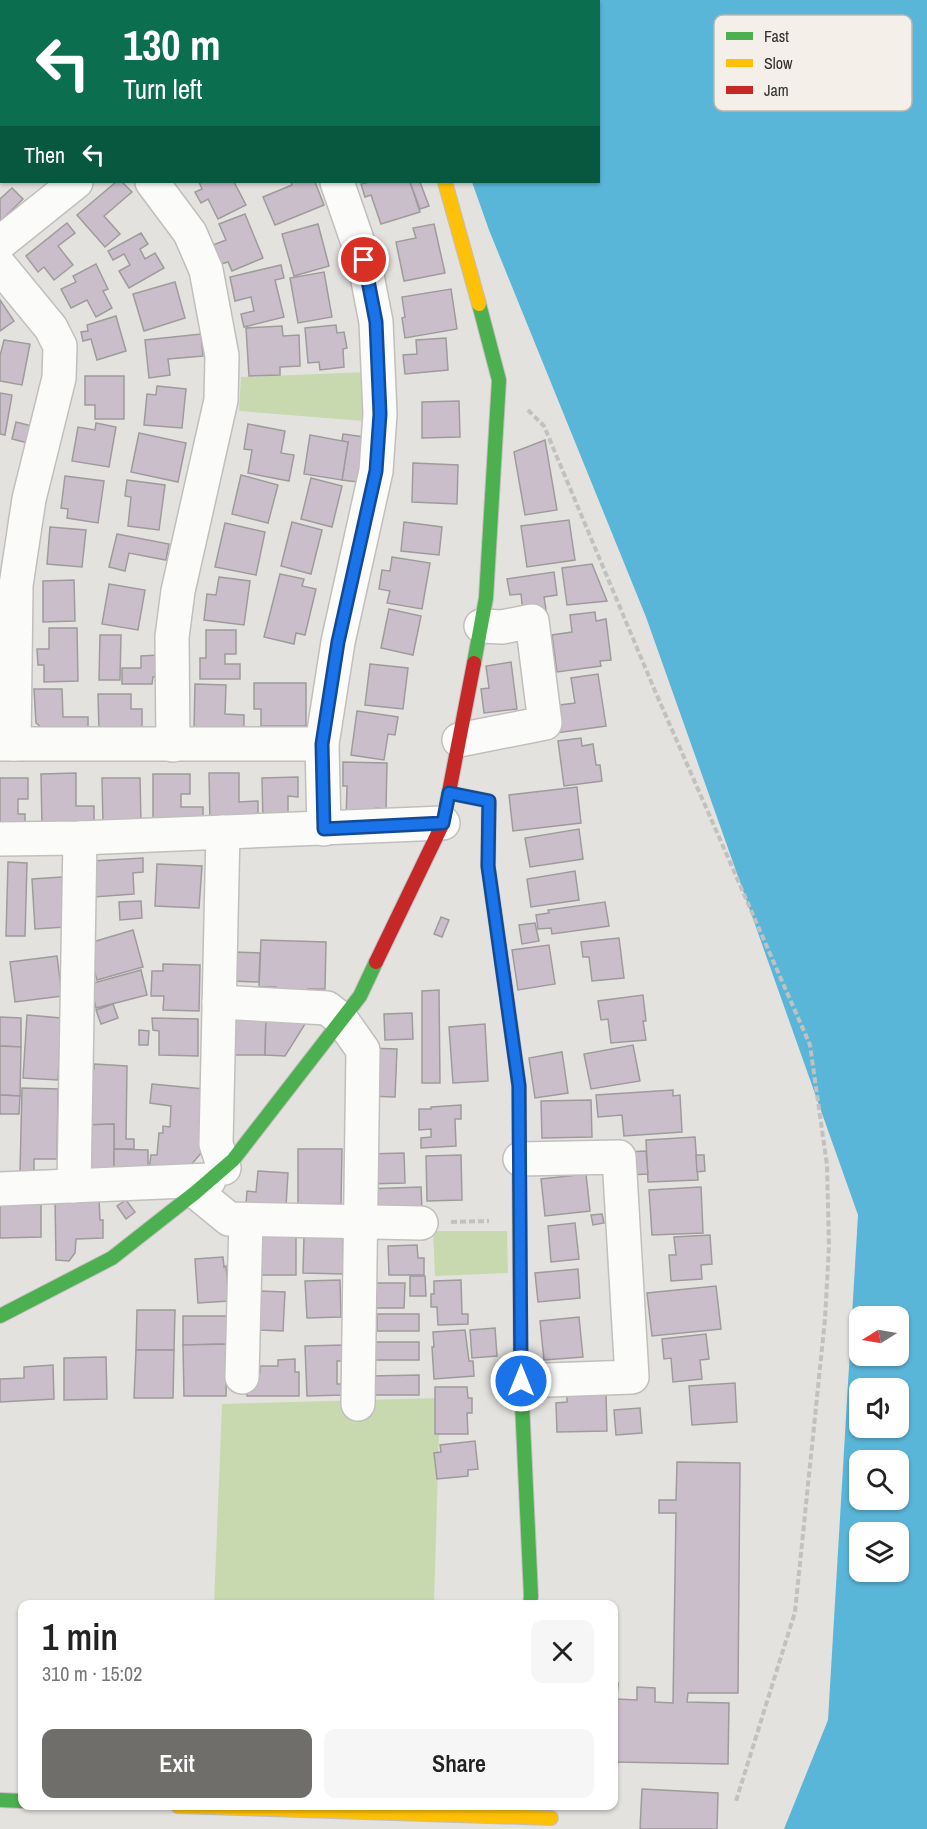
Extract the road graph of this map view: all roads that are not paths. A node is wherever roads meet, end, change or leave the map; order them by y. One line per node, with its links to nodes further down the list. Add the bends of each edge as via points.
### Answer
1 (75, 183): 5 (street)
2 (153, 183): 11 (street, via 190,233 206,270 222,356 221,399 175,614)
3 (337, 183): 10 (street, via 364,260 376,322 380,414 376,471 338,642)
4 (445, 183): 7 (street, via 498,380 486,598)
5 (0, 243)
6 (0, 266): 9 (street, via 51,328 60,346 59,378 29,499 16,585)
7 (481, 626): 8 (street); 8 (street, via 502,627 532,621 545,723)
8 (459, 740): 12 (street)
9 (7, 744): 11 (street)
10 (322, 744): 11 (street); 13 (street)
11 (173, 745)
12 (446, 808): 13 (street); 18 (street, via 360,996); 19 (street, via 489,801 488,866 519,1086)
13 (324, 829): 14 (street)
14 (224, 832): 15 (street); 17 (street)
15 (80, 838): 16 (street); 21 (street)
16 (0, 839)
17 (219, 1002): 18 (street, via 327,1008); 20 (street, via 216,1144)
18 (341, 1019): 20 (street, via 233,1160); 24 (street, via 363,1050)
19 (520, 1160): 28 (street); 28 (street, via 619,1157 632,1377)
20 (210, 1180): 21 (street); 23 (street, via 229,1219); 26 (street, via 112,1258)
21 (74, 1186): 22 (street)
22 (0, 1189)
23 (246, 1220): 24 (street); 27 (street)
24 (360, 1223): 25 (street); 29 (street)
25 (421, 1223)
26 (0, 1316)
27 (242, 1377)
28 (521, 1381): 30 (street)
29 (358, 1404)
30 (530, 1600)
31 (0, 1800): 32 (street)
32 (18, 1801)
33 (441, 1810): 34 (street)
34 (507, 1811): 35 (street)
35 (551, 1818)

